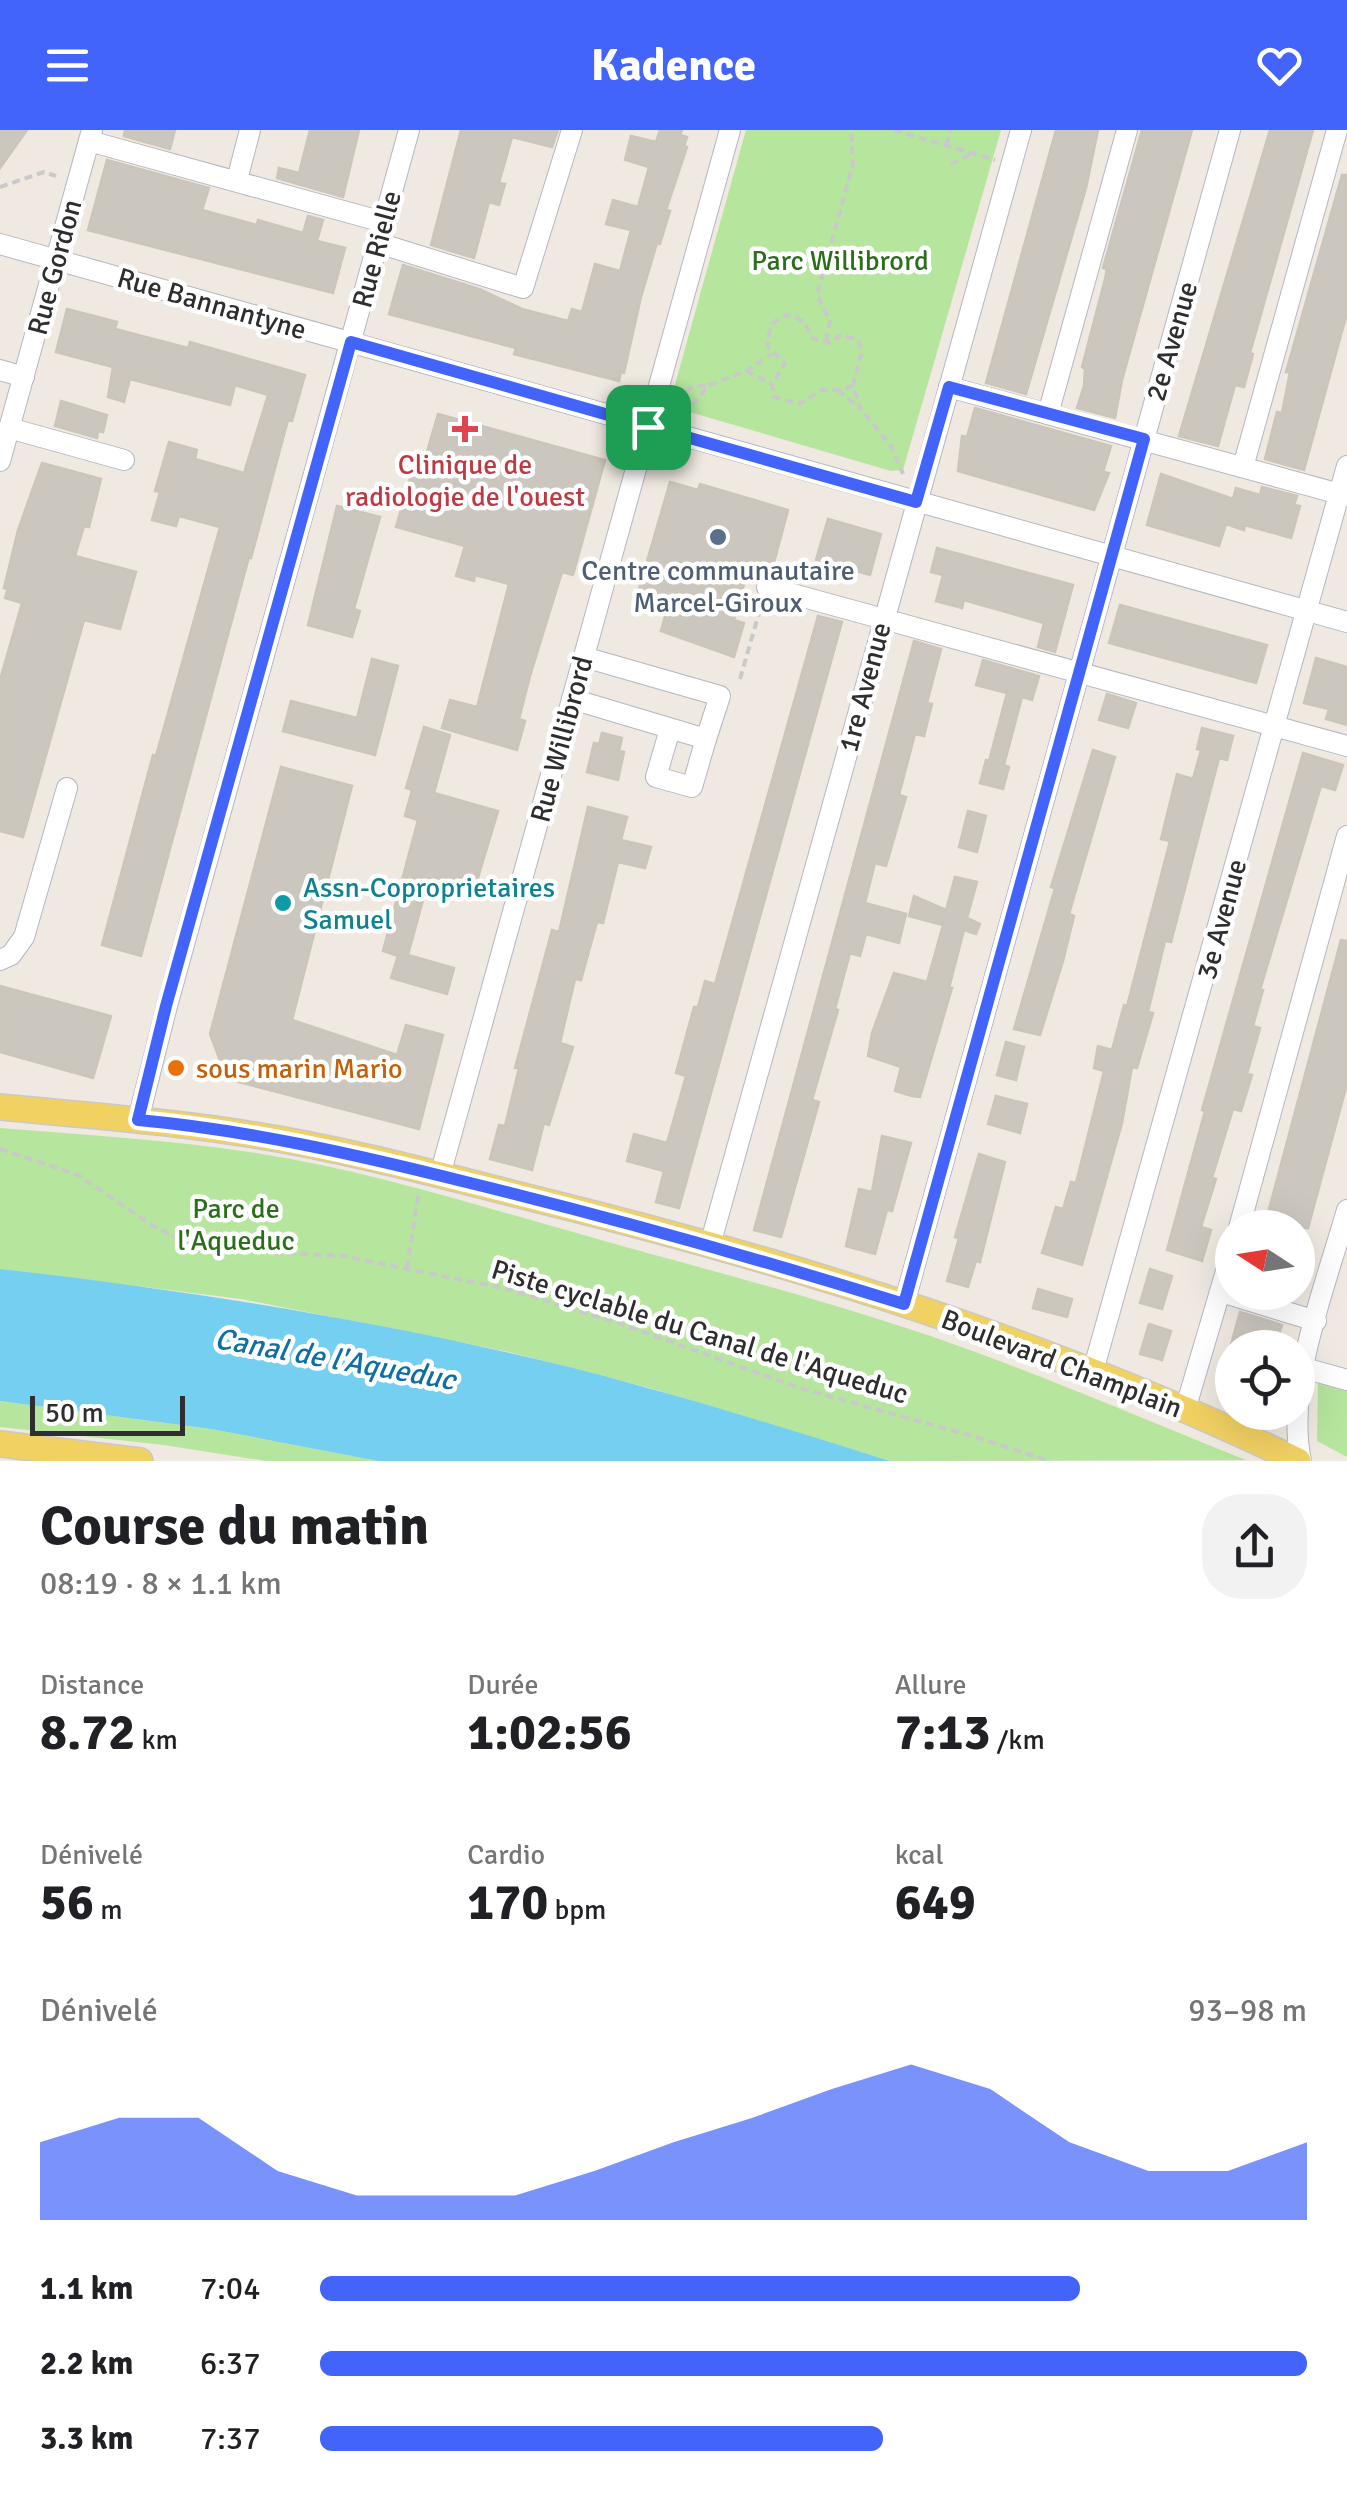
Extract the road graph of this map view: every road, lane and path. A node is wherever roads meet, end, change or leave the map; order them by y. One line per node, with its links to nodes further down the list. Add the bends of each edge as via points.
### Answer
1 (250, 130): 18 (street)
2 (409, 130): 20 (street, Rue Rielle)
3 (572, 130): 20 (street, via 523,288)
4 (730, 130): 38 (street, Rue Willibrord)
5 (851, 130): 24 (path, via 853,164 816,295 830,322)
6 (894, 130): 13 (path)
7 (950, 130): 13 (path)
8 (1021, 130): 32 (street, 1re Avenue)
9 (1126, 130): 36 (street)
10 (1230, 130): 40 (street, 2e Avenue)
11 (1337, 130): 44 (street)
12 (91, 136): 18 (street); 22 (street, Rue Gordon)
13 (946, 145): 14 (path)
14 (973, 153): 15 (path); 16 (path)
15 (996, 160)
16 (951, 164)
17 (61, 177): 19 (path, via 44,172)
18 (237, 180): 20 (street)
19 (0, 187)
20 (381, 232): 23 (street, Rue Rielle)
21 (0, 244): 22 (street, Rue Bannantyne)
22 (56, 260): 23 (street, Rue Bannantyne); 28 (street, Rue Gordon)
23 (351, 342): 38 (street, Rue Bannantyne); 65 (street, Rue Rielle)
24 (826, 342): 25 (path, via 812,338 798,317 782,316 767,336); 31 (path, via 847,336 862,346)
25 (774, 353): 27 (path); 29 (path, via 786,363)
26 (0, 370): 28 (street)
27 (746, 371): 29 (path); 30 (path)
28 (24, 377): 39 (street, Rue Gordon)
29 (772, 384): 33 (path, via 774,396 799,404 822,390)
30 (709, 385): 34 (path); 37 (path)
31 (853, 386): 33 (path); 35 (path)
32 (949, 387): 36 (street); 47 (street, 1re Avenue)
33 (838, 390): 35 (path)
34 (672, 400)
35 (860, 408): 45 (path, via 891,446)
36 (1048, 414): 40 (street)
37 (684, 415)
38 (648, 427): 47 (street, Rue Bannantyne); 53 (street, Rue Willibrord)
39 (9, 428): 41 (street); 42 (street, Rue Gordon)
40 (1144, 439): 44 (street); 48 (street, 2e Avenue)
41 (124, 460)
42 (0, 461)
43 (1347, 466): 46 (street, 3e Avenue)
44 (1243, 468): 46 (street)
45 (903, 474)
46 (1343, 495): 50 (street, 3e Avenue)
47 (916, 502): 48 (street, Rue Bannantyne); 51 (street, 1re Avenue)
48 (1112, 556): 50 (street, Rue Bannantyne); 54 (street, 2e Avenue)
49 (766, 587): 51 (street); 55 (path)
50 (1307, 611): 52 (street, Rue Bannantyne); 57 (street, 3e Avenue)
51 (883, 618): 54 (street); 71 (street, 1re Avenue)
52 (1347, 622)
53 (584, 657): 56 (street, Rue Willibrord); 59 (street, via 720,696)
54 (1078, 673): 57 (street); 73 (street, 2e Avenue)
55 (740, 679)
56 (572, 700): 58 (street); 67 (street, Rue Willibrord)
57 (1274, 726): 60 (street); 79 (street, 3e Avenue)
58 (670, 729): 59 (street); 59 (street, via 656,777 692,787)
59 (706, 740)
60 (1347, 746)
61 (67, 788): 63 (street, via 24,937)
62 (1347, 836): 69 (street)
63 (0, 960)
64 (0, 1108): 65 (main road, Boulevard Champlain)
65 (138, 1120): 67 (main road, Boulevard Champlain, via 250,1134)
66 (0, 1149): 72 (path, Piste cyclable du Canal de l'Aqueduc, via 78,1175 185,1242)
67 (440, 1175): 71 (main road, Boulevard Champlain)
68 (418, 1190): 72 (path)
69 (1244, 1210)
70 (1347, 1210): 76 (street)
71 (710, 1244): 73 (main road, Boulevard Champlain)
72 (408, 1268): 85 (path, Piste cyclable du Canal de l'Aqueduc, via 533,1296 792,1386)
73 (904, 1304): 79 (main road, Boulevard Champlain)
74 (1216, 1310): 81 (street)
75 (1280, 1310): 76 (street)
76 (1316, 1321): 77 (street)
77 (1314, 1330)
78 (1315, 1371): 80 (street)
79 (1094, 1372): 81 (main road, Boulevard Champlain)
80 (1347, 1380)
81 (1185, 1410): 86 (main road, Boulevard Champlain)
82 (1297, 1430): 86 (street)
83 (0, 1444): 84 (main road)
84 (140, 1461)
85 (1049, 1461)
86 (1300, 1461)

